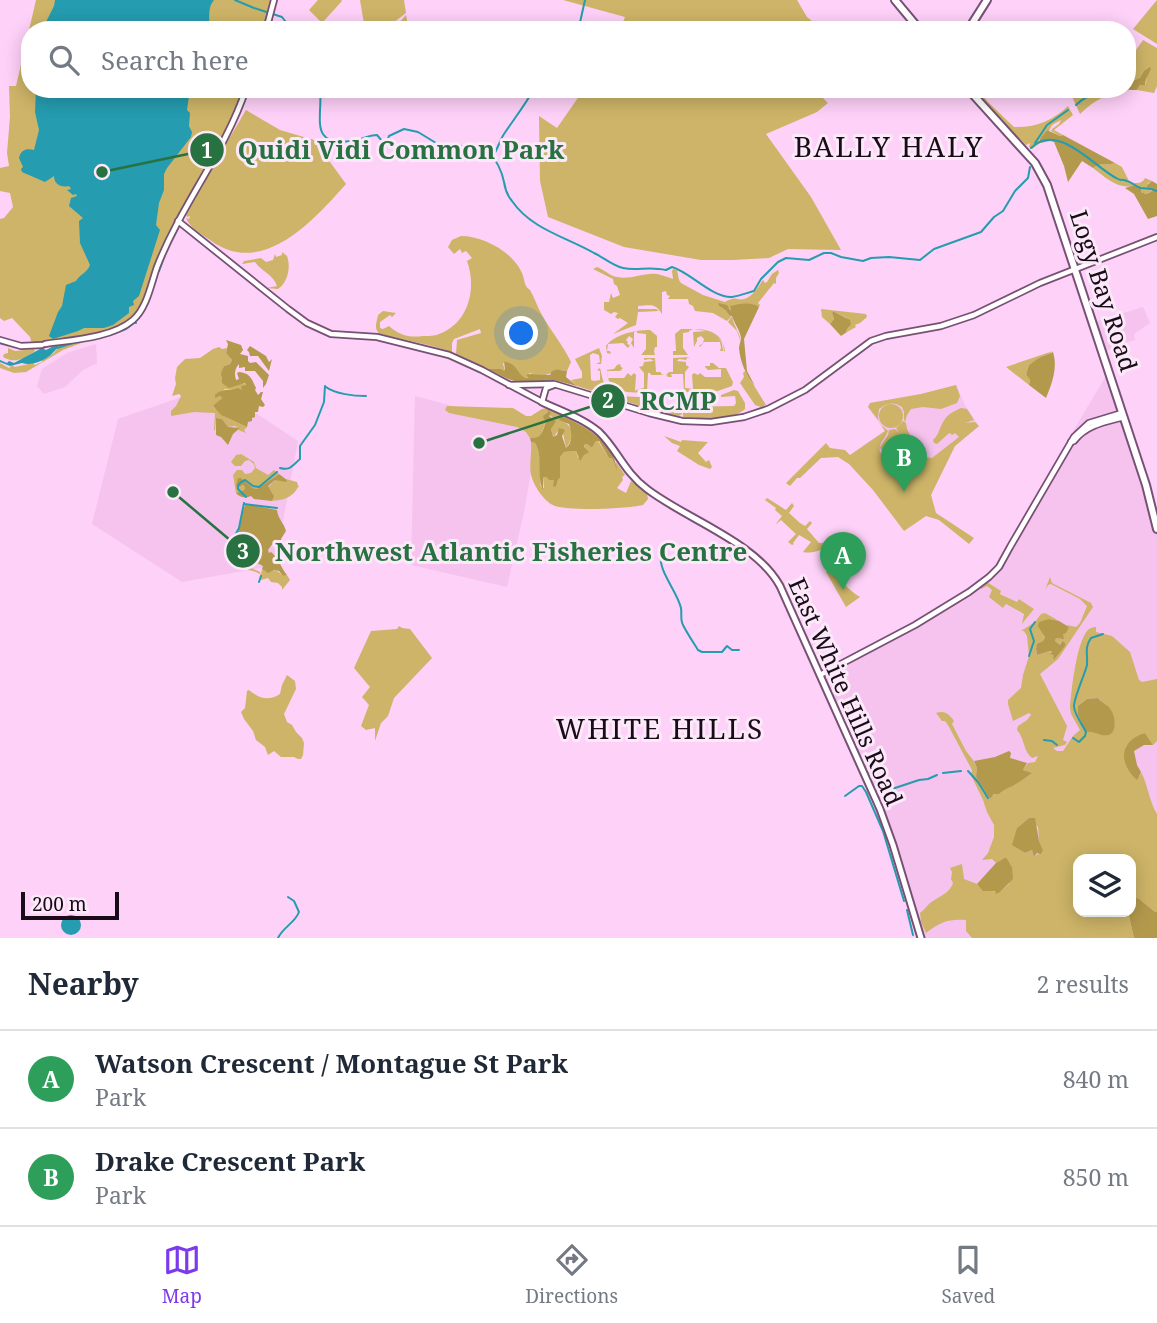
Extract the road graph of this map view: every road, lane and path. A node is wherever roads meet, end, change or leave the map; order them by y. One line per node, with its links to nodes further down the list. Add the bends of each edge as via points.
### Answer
1 (274, 0): 4 (street)
2 (895, 0): 5 (main road)
3 (987, 0): 6 (main road)
4 (269, 21)
5 (912, 21)
6 (974, 21)
7 (243, 98): 9 (street)
8 (976, 98): 11 (main road, Logy Bay Road, via 1035,163 1049,189)
9 (178, 221): 12 (street, via 141,310 132,321 111,332 44,345 21,346); 14 (street, East White Hills Road, via 316,328 449,355)
10 (1157, 237): 11 (street)
11 (1076, 268): 13 (street, via 941,327 871,341 816,383 744,417 711,422 671,419); 16 (main road, Logy Bay Road)
12 (0, 340)
13 (554, 384): 14 (street); 15 (street, via 546,388)
14 (509, 385): 15 (street, East White Hills Road)
15 (542, 401): 18 (main road, East White Hills Road, via 599,433 646,489 765,565 780,586)
16 (1123, 415): 17 (main road, Logy Bay Road); 18 (street, via 1084,426 1073,437 989,577 915,625)
17 (1157, 529)
18 (820, 675): 19 (main road, East White Hills Road, via 883,817)
19 (920, 938)

